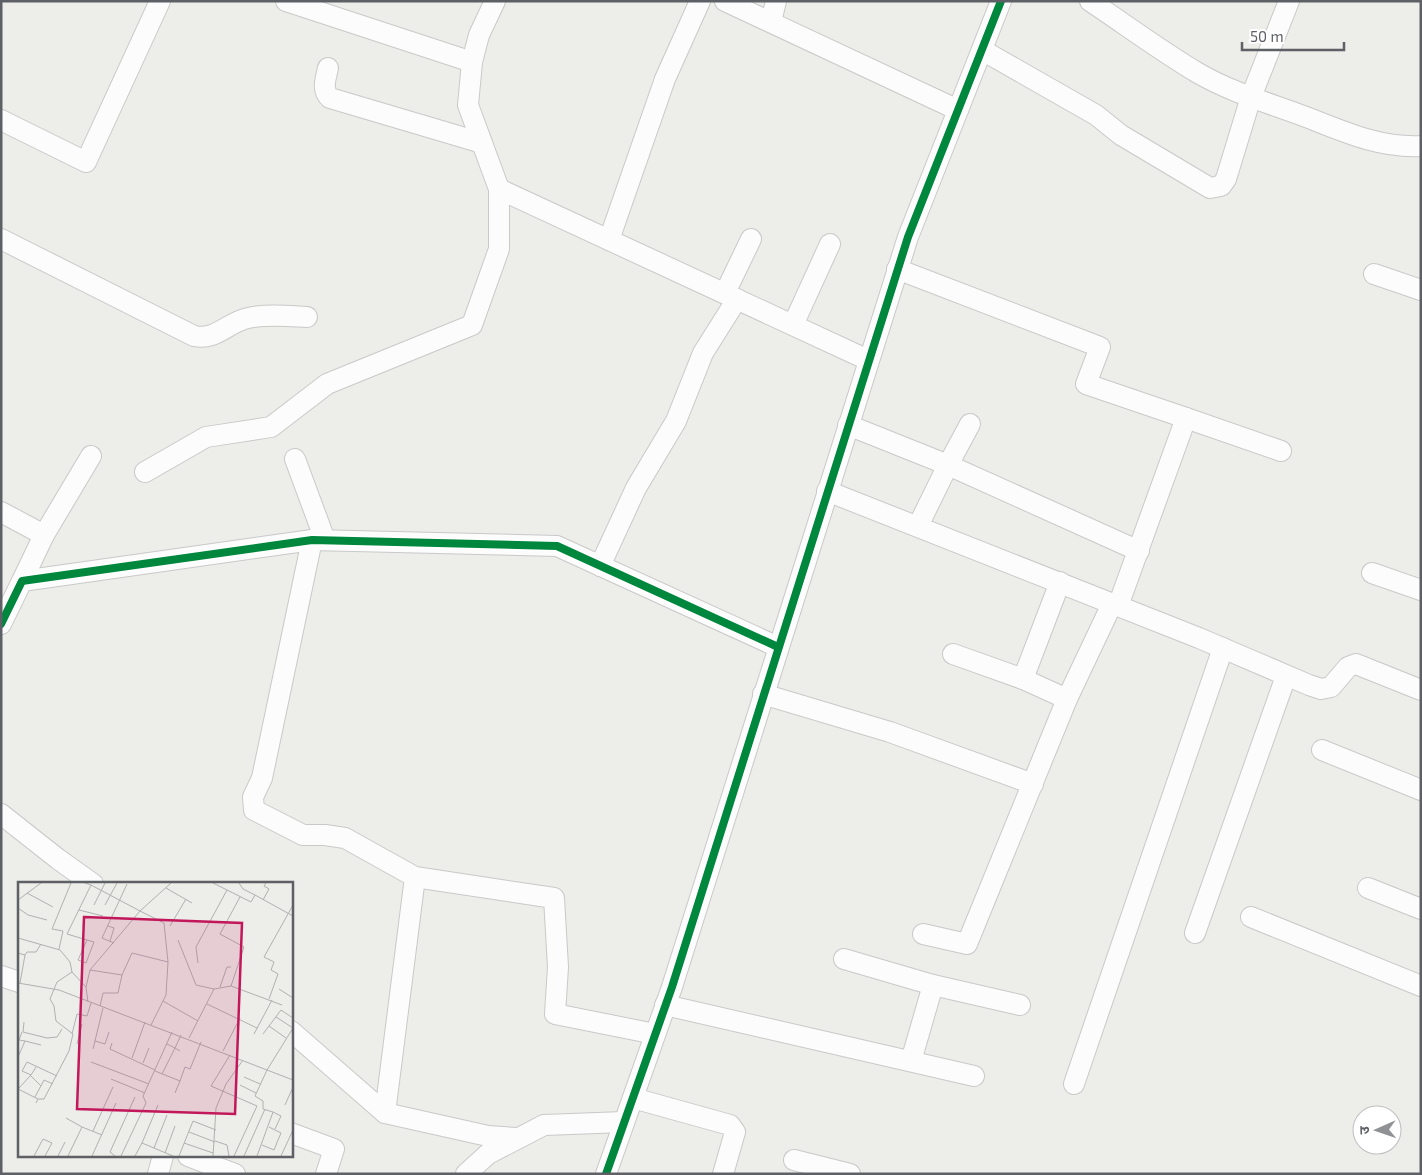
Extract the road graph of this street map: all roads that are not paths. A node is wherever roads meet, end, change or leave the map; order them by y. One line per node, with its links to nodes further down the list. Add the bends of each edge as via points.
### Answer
1 (160, 1): 16 (street, via 86,162)
2 (286, 1): 12 (street)
3 (495, 1): 12 (street, via 479,35)
4 (700, 1): 22 (street, via 665,79)
5 (725, 1): 10 (street)
6 (776, 1): 10 (street)
7 (1001, 1): 11 (street)
8 (1090, 1): 14 (street, via 1199,74)
9 (1289, 1): 14 (street)
10 (771, 22): 15 (street)
11 (982, 50): 14 (street, via 1096,115 1121,135 1210,188 1221,186 1226,179); 15 (street)
12 (472, 62): 17 (street, via 468,105)
13 (328, 68): 17 (street, via 325,88 330,98)
14 (1251, 97): 18 (street, via 1349,135 1389,145)
15 (958, 110): 24 (street)
16 (1, 120)
17 (482, 143): 19 (street)
18 (1421, 146)
19 (499, 189): 22 (street); 38 (street, via 499,249 472,325 327,384 271,427 206,437)
20 (751, 238): 27 (street)
21 (1, 239): 28 (street, via 200,338 213,336 246,319)
22 (609, 240): 27 (street)
23 (830, 244): 29 (street)
24 (897, 269): 30 (street); 31 (street, via 1100,347 1086,384)
25 (1374, 274): 26 (street)
26 (1421, 290)
27 (731, 296): 29 (street); 45 (street, via 703,353 676,421 636,488)
28 (307, 317)
29 (793, 325): 30 (street)
30 (868, 360): 33 (street)
31 (1186, 418): 34 (street); 44 (street)
32 (970, 424): 37 (street)
33 (848, 425): 37 (street); 39 (street)
34 (1280, 451)
35 (91, 456): 42 (street)
36 (295, 459): 43 (street)
37 (948, 465): 41 (street); 44 (street)
38 (145, 472)
39 (827, 491): 41 (street); 52 (street)
40 (1, 512): 42 (street)
41 (918, 526): 48 (street)
42 (44, 535): 47 (street)
43 (318, 540): 45 (street, via 557,546); 47 (street); 64 (street, via 262,778 253,797 254,810 304,836 345,838)
44 (1139, 551): 50 (street)
45 (600, 566): 52 (street)
46 (1372, 574): 49 (street)
47 (22, 581): 51 (street)
48 (1060, 582): 50 (street); 56 (street)
49 (1421, 590)
50 (1115, 605): 53 (street); 59 (street)
51 (1, 624)
52 (778, 647): 58 (street)
53 (1223, 648): 55 (street); 82 (street)
54 (952, 654): 56 (street)
55 (1286, 676): 57 (street, via 1322,689 1331,687 1348,667 1356,664); 69 (street)
56 (1023, 680): 59 (street)
57 (1421, 690)
58 (763, 694): 61 (street, via 890,732); 77 (street)
59 (1067, 699): 61 (street)
60 (1322, 750): 62 (street)
61 (1033, 784): 70 (street, via 967,944)
62 (1421, 790)
63 (1, 814): 65 (street)
64 (415, 877): 79 (street, via 554,898 558,967 555,1014); 84 (street)
65 (90, 882)
66 (1368, 888): 67 (street)
67 (1421, 909)
68 (1251, 917): 75 (street)
69 (1195, 933)
70 (923, 934)
71 (844, 959): 74 (street)
72 (1, 976): 73 (street)
73 (18, 982)
74 (933, 985): 76 (street); 80 (street)
75 (1421, 986)
76 (1020, 1005)
77 (665, 1006): 79 (street); 80 (street)
78 (292, 1033): 84 (street)
79 (655, 1034): 83 (street)
80 (911, 1061): 81 (street)
81 (974, 1076)
82 (1074, 1084)
83 (633, 1098): 85 (street); 96 (street, via 730,1125 735,1132 734,1140)
84 (385, 1113): 87 (street, via 488,1136)
85 (624, 1122): 87 (street, via 544,1125); 95 (street)
86 (292, 1133): 93 (street, via 334,1149)
87 (516, 1138): 94 (street, via 488,1154)
88 (162, 1158): 91 (street)
89 (193, 1158): 92 (street)
90 (794, 1160): 97 (street)
91 (158, 1174)
92 (235, 1174)
93 (326, 1174)
94 (466, 1174)
95 (606, 1174)
96 (723, 1174)
97 (850, 1174)

